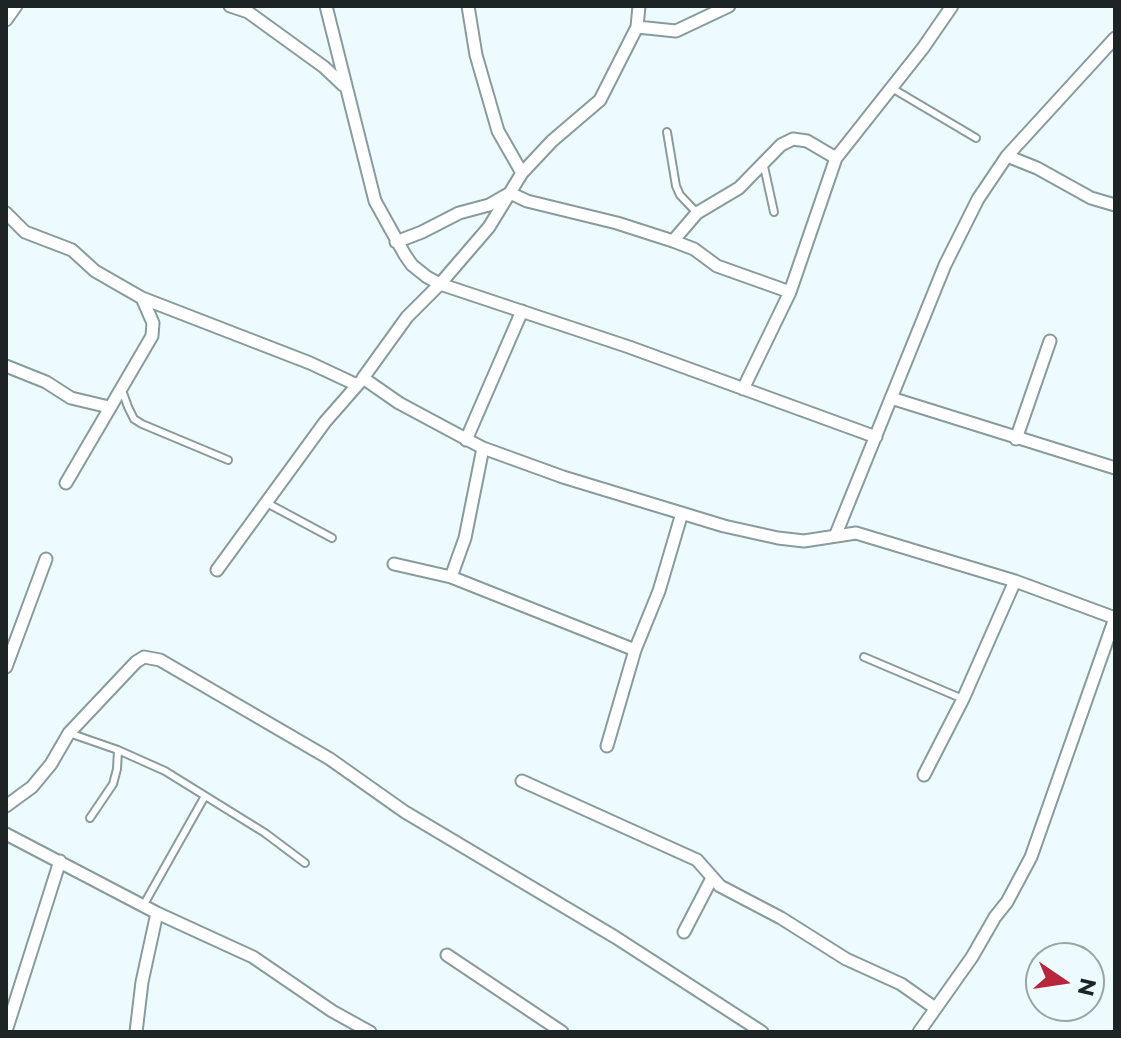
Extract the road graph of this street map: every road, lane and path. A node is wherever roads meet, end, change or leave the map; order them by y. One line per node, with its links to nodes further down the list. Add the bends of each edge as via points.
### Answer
1 (16, 6): 9 (street)
2 (230, 6): 13 (street, via 248,12)
3 (326, 6): 13 (street)
4 (468, 6): 19 (street, via 498,131)
5 (625, 6): 8 (street)
6 (729, 6): 10 (street, via 676,31)
7 (950, 7): 12 (street)
8 (639, 10): 10 (street)
9 (6, 20)
10 (637, 27): 19 (street, via 600,100)
11 (1115, 38): 16 (street)
12 (890, 87): 15 (lane); 17 (street)
13 (346, 89): 26 (street, via 371,190)
14 (667, 132): 24 (lane, via 676,186)
15 (976, 138)
16 (1007, 156): 21 (street); 38 (street, via 960,232)
17 (836, 158): 18 (street, via 793,139); 28 (street)
18 (763, 162): 22 (lane); 24 (street, via 739,188)
19 (522, 173): 20 (street)
20 (510, 193): 25 (street); 26 (street); 27 (street, via 489,227)
21 (1115, 205)
22 (774, 212)
23 (6, 213): 29 (street, via 25,232 72,250 95,271)
24 (697, 213): 25 (street)
25 (673, 241): 28 (street, via 717,266)
26 (396, 242): 27 (street, via 412,265)
27 (440, 284): 31 (street); 35 (street, via 407,317)
28 (790, 292): 37 (street)
29 (142, 298): 30 (street); 32 (street)
30 (168, 308): 32 (street); 35 (street)
31 (522, 311): 37 (street); 42 (street)
32 (153, 323): 36 (street, via 152,336)
33 (1050, 341): 41 (street)
34 (6, 366): 39 (street, via 71,398)
35 (360, 382): 42 (street); 47 (street)
36 (121, 387): 39 (street); 44 (lane, via 134,419)
37 (743, 389): 40 (street)
38 (891, 398): 40 (street); 41 (street)
39 (109, 407): 46 (street)
40 (876, 437): 49 (street)
41 (1016, 439): 45 (street)
42 (466, 440): 43 (street)
43 (483, 448): 48 (street); 54 (street, via 465,538)
44 (228, 460)
45 (1115, 468)
46 (66, 483)
47 (265, 502): 50 (lane); 53 (street)
48 (682, 513): 49 (street, via 778,538 804,541); 57 (street)
49 (836, 534): 55 (street, via 856,533)
50 (332, 538)
51 (46, 559): 59 (street)
52 (394, 564): 54 (street)
53 (217, 570)
54 (451, 577): 57 (street)
55 (1015, 581): 56 (street); 60 (street)
56 (1115, 618): 77 (street, via 1031,857)
57 (635, 650): 62 (street)
58 (864, 657): 60 (lane)
59 (6, 667)
60 (963, 699): 64 (street)
61 (69, 733): 63 (lane); 67 (street, via 32,787); 82 (street, via 136,662 144,657 160,660 330,759 405,812)
62 (607, 746)
63 (118, 750): 66 (lane); 68 (lane, via 113,784)
64 (924, 775)
65 (522, 781): 72 (street, via 697,860)
66 (205, 796): 71 (lane); 73 (lane)
67 (6, 806)
68 (90, 818)
69 (6, 834): 70 (street)
70 (60, 861): 73 (street); 78 (street)
71 (305, 863)
72 (712, 878): 75 (street); 77 (street)
73 (143, 906): 74 (street)
74 (157, 913): 79 (street); 80 (street, via 253,957)
75 (684, 932)
76 (447, 955): 81 (street)
77 (935, 1008): 83 (street)
78 (6, 1031)
79 (136, 1032)
80 (370, 1032)
81 (562, 1032)
82 (762, 1032)
83 (919, 1032)

